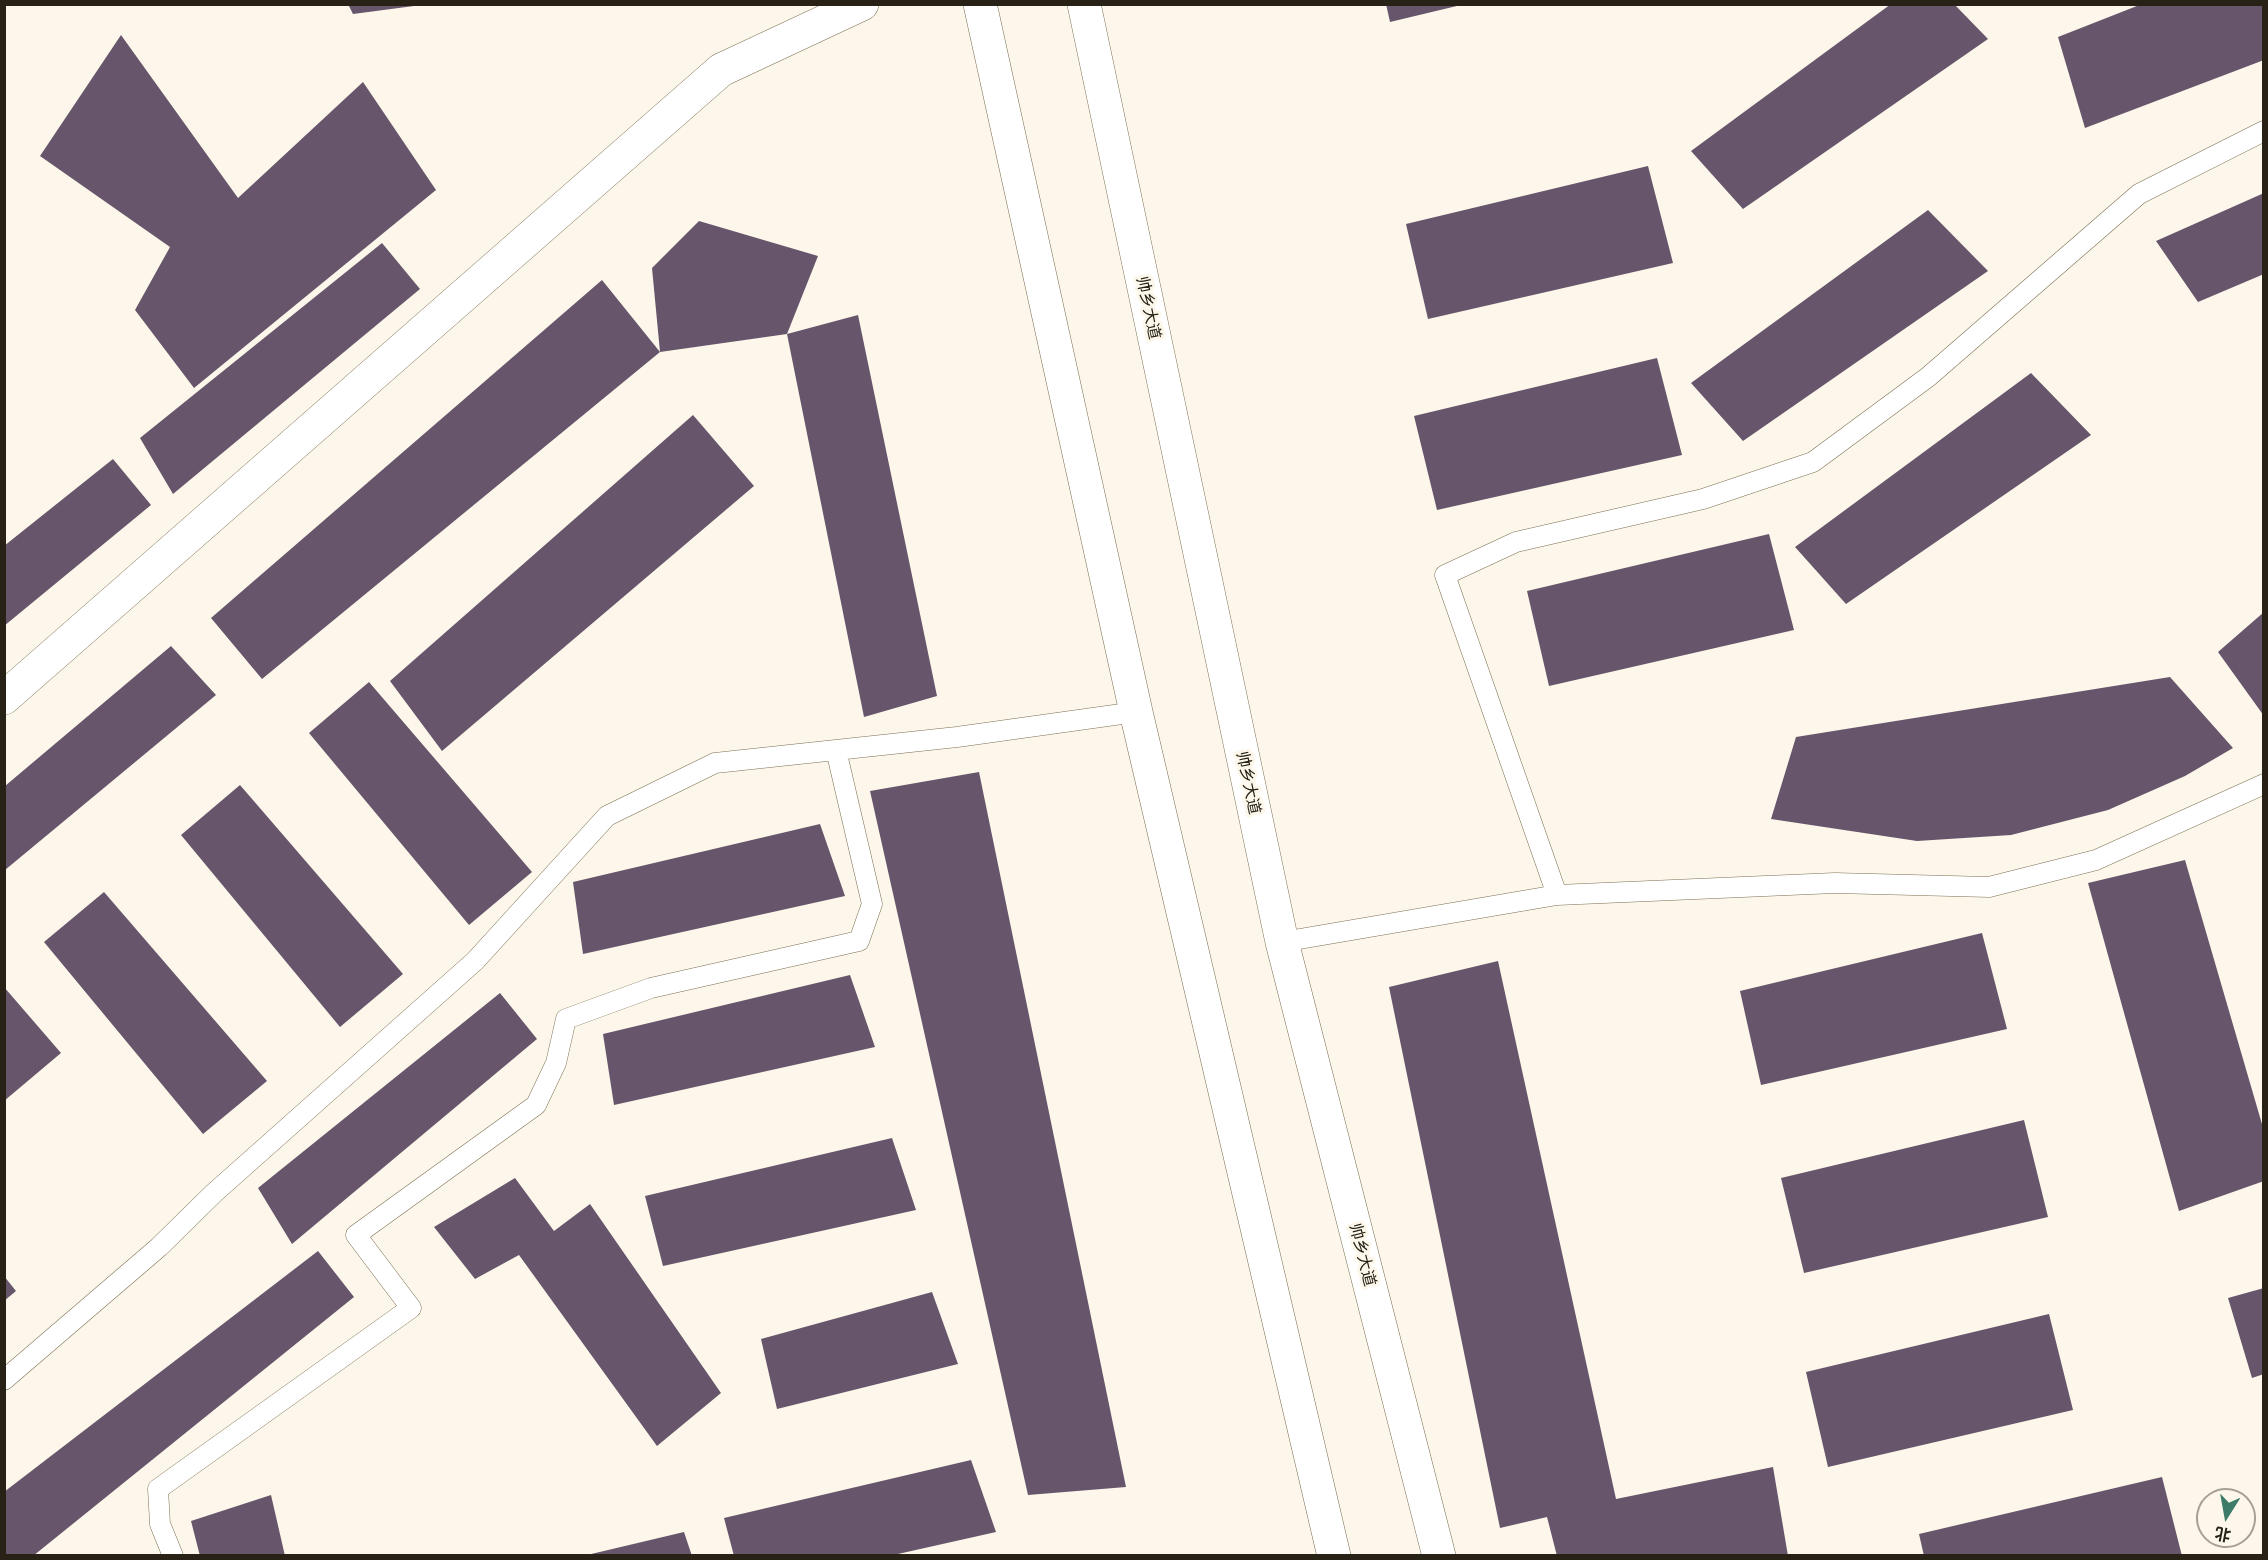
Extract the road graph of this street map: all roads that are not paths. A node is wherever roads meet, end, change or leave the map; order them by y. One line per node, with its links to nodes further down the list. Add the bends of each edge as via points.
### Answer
1 (861, 4): 5 (main road, via 721,70)
2 (980, 4): 6 (main road)
3 (1084, 4): 10 (main road, 帅乡大道)
4 (2264, 131): 9 (lane, via 2139,194 1928,377 1813,462 1702,499 1516,542 1445,575)
5 (4, 698)
6 (1136, 711): 7 (lane); 13 (main road)
7 (836, 750): 11 (lane, via 715,764 607,816 475,961 214,1193 159,1247); 12 (lane, via 872,904 859,941 651,988 566,1019 556,1063 536,1105 356,1234 411,1308 158,1490 160,1524)
8 (2264, 784): 9 (lane, via 2096,860 1989,888 1835,883)
9 (1557, 895): 10 (lane)
10 (1281, 942): 14 (main road, 帅乡大道)
11 (4, 1380)
12 (173, 1556)
13 (1334, 1556)
14 (1439, 1556)

